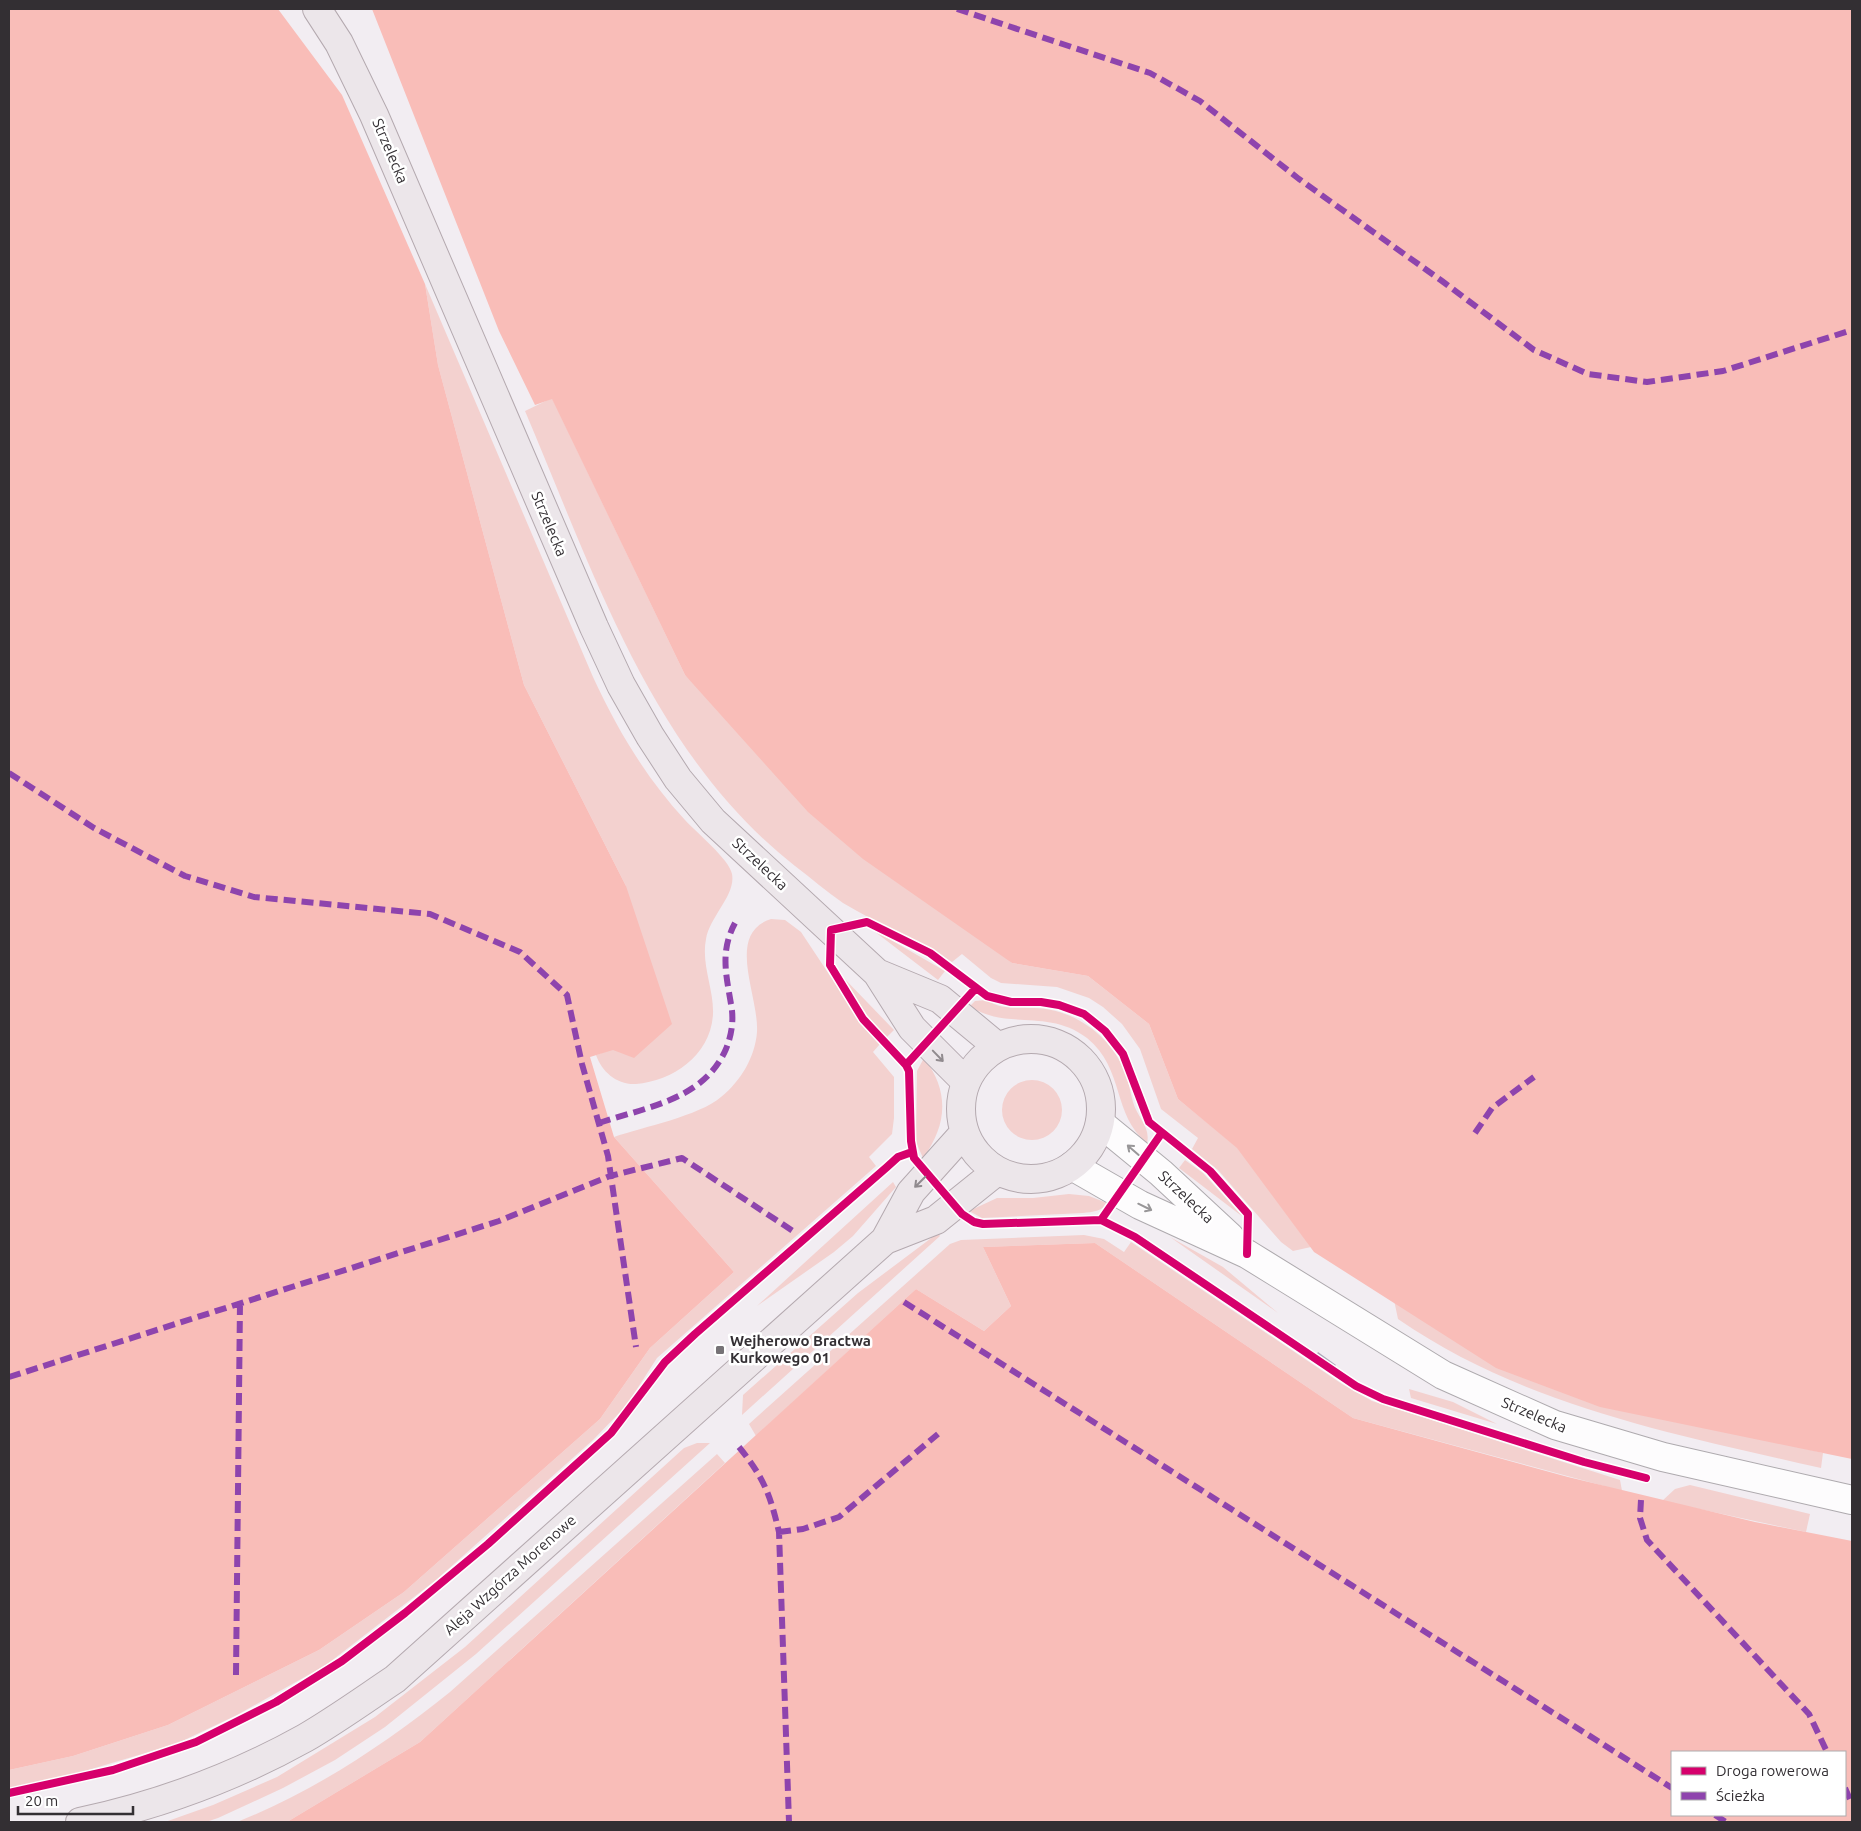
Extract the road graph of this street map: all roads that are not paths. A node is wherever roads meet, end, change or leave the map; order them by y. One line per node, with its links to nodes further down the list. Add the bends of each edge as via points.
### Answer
1 (317, 9): 2 (main road, Strzelecka, via 339,43 374,115 594,628 650,736 678,779 713,821)
2 (877, 973): 3 (main road, Strzelecka, via 940,999); 4 (main road, Strzelecka, one-way to 4, via 912,1028)
3 (998, 1047): 4 (main road, via 979,1062); 5 (main road, via 1023,1040 1049,1041 1073,1053 1090,1072 1100,1097)
4 (966, 1082): 6 (main road, via 961,1099)
5 (1100, 1123): 7 (main road, via 1090,1148); 10 (street, Strzelecka, one-way to 5, via 1161,1173)
6 (964, 1133): 8 (main road, via 978,1155); 9 (main road, Aleja Wzgórza Morenowe, one-way to 9, via 911,1192)
7 (1072, 1166): 8 (main road, via 1039,1178 1022,1179); 10 (street, Strzelecka, one-way to 10, via 1140,1205)
8 (998, 1171): 9 (main road, Aleja Wzgórza Morenowe, via 936,1220)
9 (885, 1240): 12 (main road, Aleja Wzgórza Morenowe, via 395,1680 307,1737 257,1763 160,1801)
10 (1247, 1254): 11 (street, Strzelecka, via 1443,1376 1555,1425 1662,1458)
11 (1852, 1500)
12 (80, 1822)

